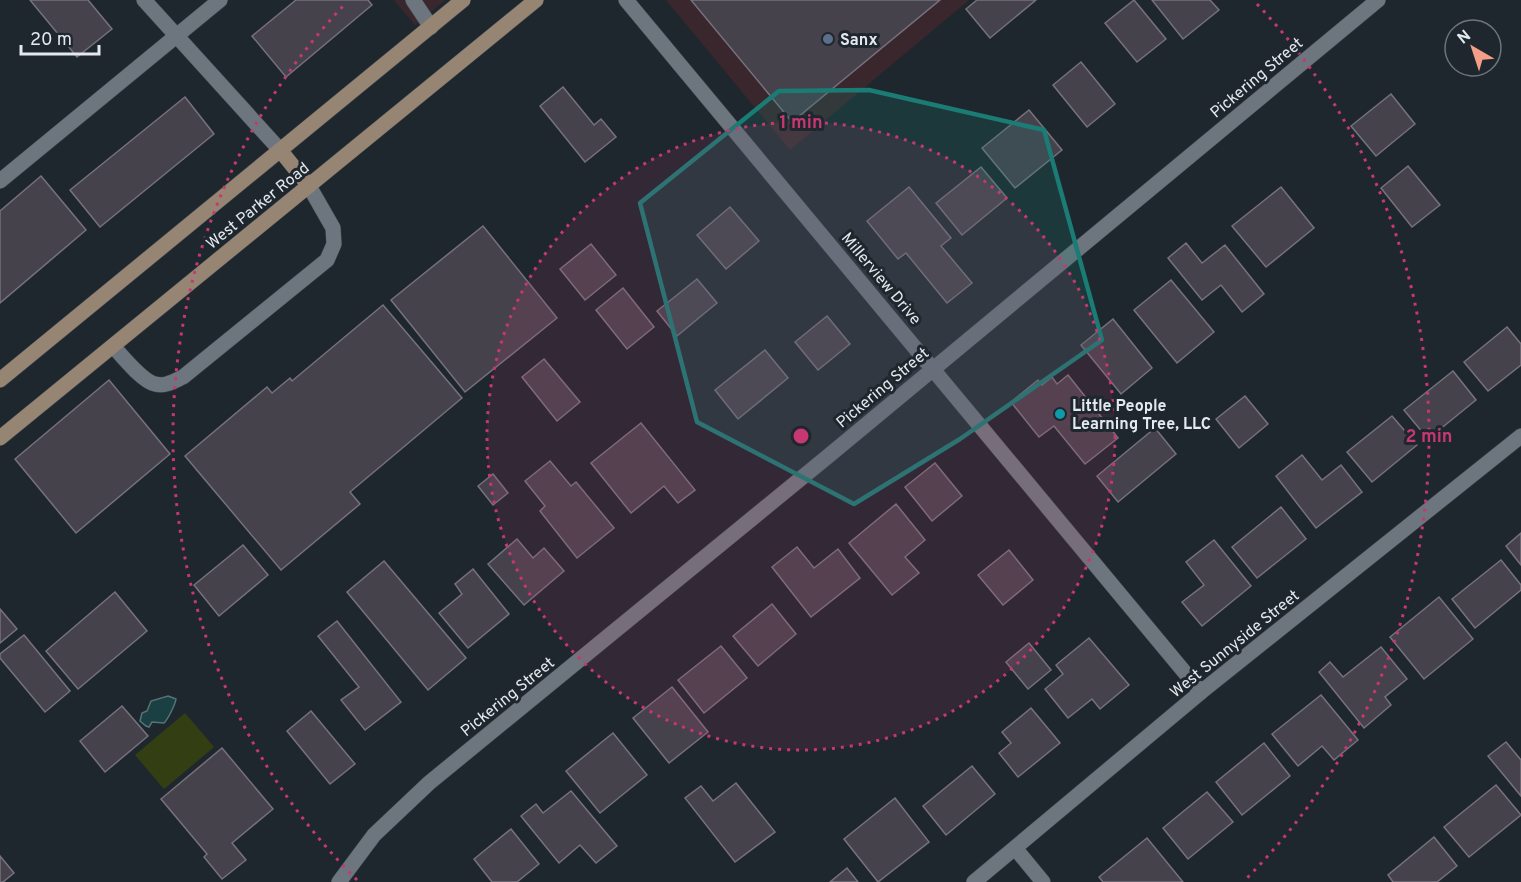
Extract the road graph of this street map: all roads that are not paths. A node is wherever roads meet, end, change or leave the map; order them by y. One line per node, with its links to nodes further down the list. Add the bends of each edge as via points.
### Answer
1 (144, 0): 9 (street)
2 (220, 0): 9 (street)
3 (413, 0): 8 (street)
4 (463, 0): 8 (main road, West Parker Road)
5 (536, 0): 12 (main road, West Parker Road)
6 (626, 0): 14 (street, Millerview Drive)
7 (1378, 0): 14 (street, Pickering Street)
8 (431, 27): 10 (main road, West Parker Road)
9 (176, 36): 10 (street); 11 (street)
10 (280, 150): 12 (main road); 15 (main road, West Parker Road)
11 (0, 181)
12 (309, 186): 13 (main road, West Parker Road); 13 (street, via 333,228 334,244 327,260 183,377 167,385 154,384 128,364)
13 (113, 345): 17 (main road, West Parker Road)
14 (933, 367): 18 (street, Millerview Drive); 20 (street, Pickering Street, via 429,783 374,835)
15 (0, 380)
16 (1521, 436): 18 (street, West Sunnyside Street)
17 (0, 438)
18 (1201, 692): 19 (street, West Sunnyside Street)
19 (1015, 848): 21 (street, West Sunnyside Street); 22 (street)
20 (339, 882)
21 (974, 882)
22 (1043, 882)

